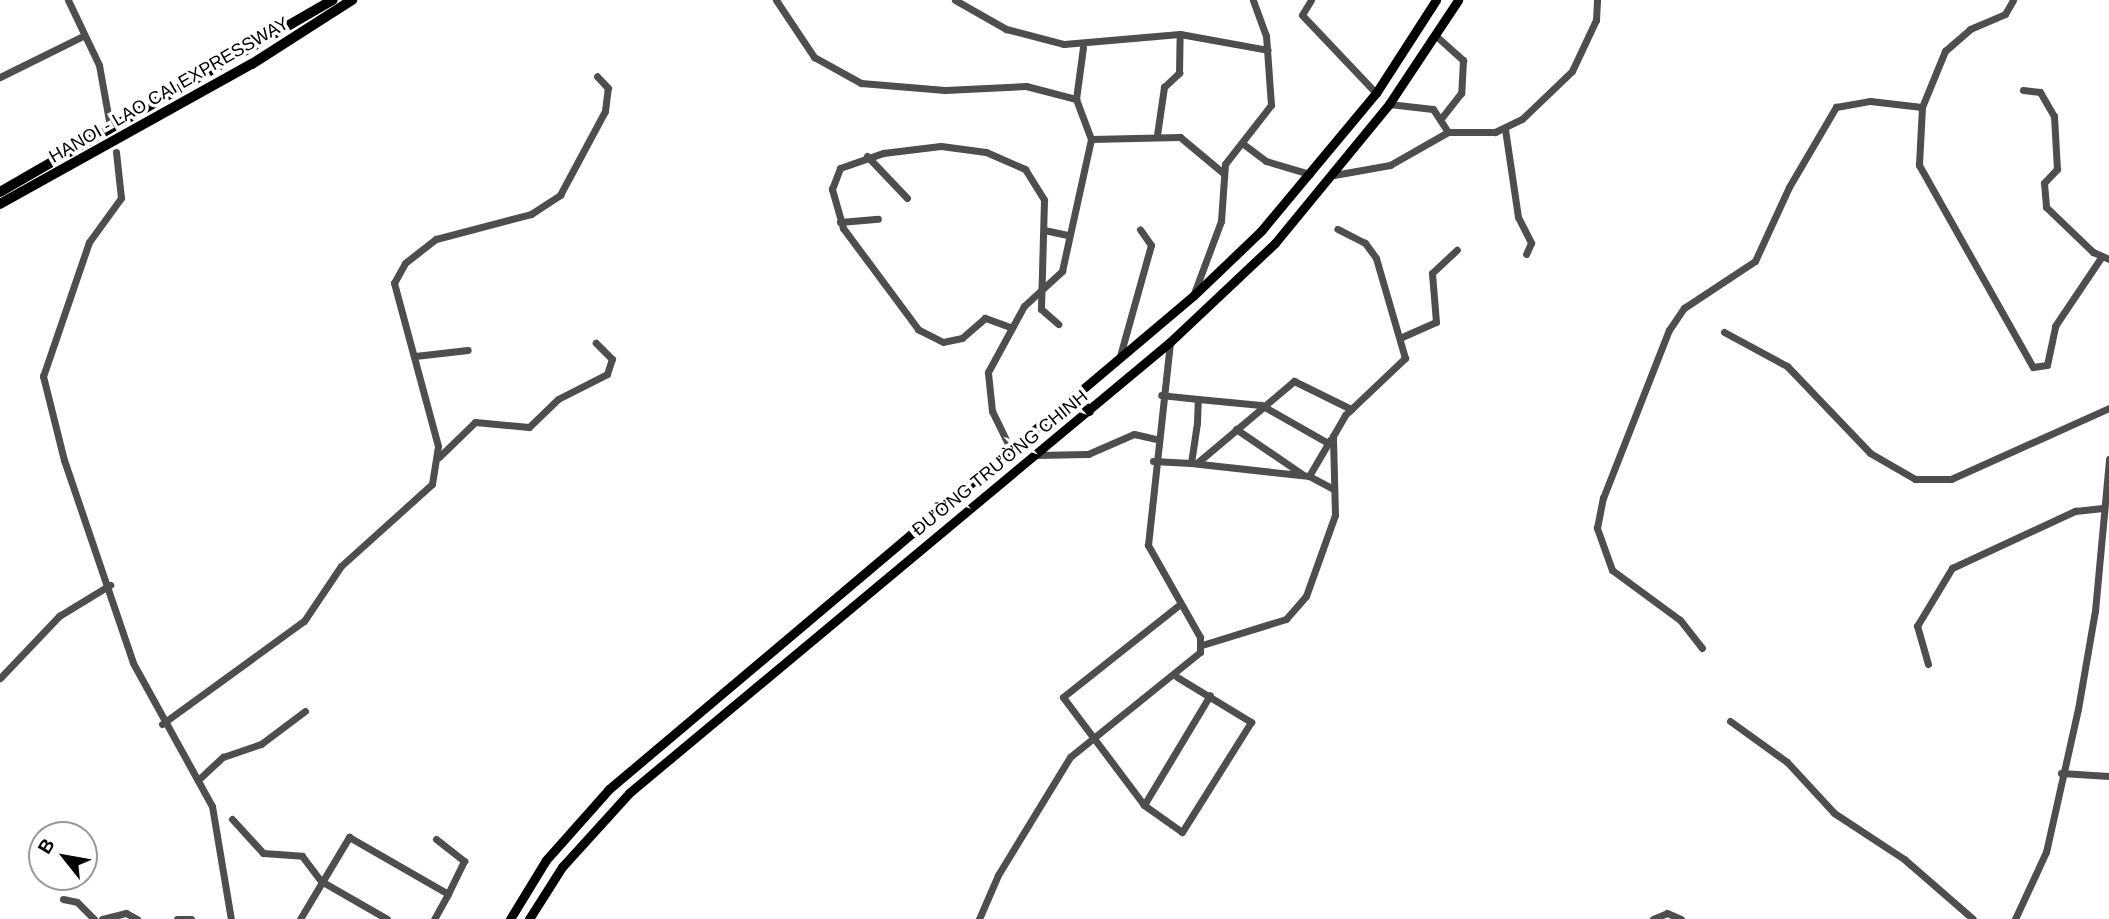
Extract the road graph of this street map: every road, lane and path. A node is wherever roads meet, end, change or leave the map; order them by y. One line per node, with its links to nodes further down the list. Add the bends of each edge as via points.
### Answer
1 (68, 0): 16 (street)
2 (332, 0): 38 (highway, HANOI - LAO CAI EXPRESSWAY)
3 (352, 0): 40 (highway, HANOI - LAO CAI EXPRESSWAY, via 252,64)
4 (776, 0): 23 (street, via 814,57 861,83 945,90 1026,86)
5 (955, 0): 17 (street, via 1006,29)
6 (1253, 0): 18 (street)
7 (1311, 0): 22 (street, via 1302,15)
8 (1436, 0): 12 (main road, ĐƯỜNG TRƯỜNG CHINH)
9 (1458, 0): 13 (main road, ĐƯỜNG TRƯỜNG CHINH)
10 (1597, 0): 28 (street, via 1596,20 1566,80)
11 (2013, 0): 25 (street, via 2005,14 1970,29 1945,51)
12 (1426, 17): 13 (main road); 22 (main road, ĐƯỜNG TRƯỜNG CHINH)
13 (1441, 26): 15 (main road, ĐƯỜNG TRƯỜNG CHINH)
14 (1180, 34): 17 (street); 18 (street); 30 (street, via 1179,72 1164,87)
15 (1435, 35): 24 (main road, ĐƯỜNG TRƯỜNG CHINH); 26 (street, via 1463,60 1457,80 1461,92)
16 (81, 37): 20 (street); 27 (street, via 99,65)
17 (1083, 47): 23 (street)
18 (1268, 50): 32 (street, via 1271,105)
19 (597, 76): 59 (street, via 608,88 605,111 575,176 555,201 523,217 436,239 397,276 394,289)
20 (0, 77)
21 (2023, 90): 49 (street, via 2040,92 2054,116 2057,169 2044,183 2046,207)
22 (1376, 93): 36 (main road, ĐƯỜNG TRƯỜNG CHINH)
23 (1076, 99): 31 (street)
24 (1390, 104): 26 (street, via 1433,109); 37 (main road, ĐƯỜNG TRƯỜNG CHINH)
25 (1922, 107): 49 (street, via 1919,165 2033,367 2047,365 2055,326); 85 (street, via 1870,101 1836,107 1788,187 1755,261 1684,308 1662,341 1652,385 1612,466 1597,528 1616,575 1680,620)
26 (1442, 117): 29 (street)
27 (110, 126)
28 (1505, 128): 29 (street); 48 (street, via 1518,217 1531,243)
29 (1448, 132): 37 (street, via 1387,166)
30 (1157, 135): 31 (street); 35 (street, via 1187,139)
31 (1091, 139): 46 (street)
32 (1242, 143): 35 (street); 36 (street, via 1266,161)
33 (116, 152): 82 (street, via 121,198 89,242 43,376 64,460)
34 (867, 156): 39 (street); 42 (street, via 837,173 832,194); 45 (street, via 941,146 997,156 1039,185)
35 (1222, 172): 51 (street, via 1221,221)
36 (1311, 175): 51 (main road, ĐƯỜNG TRƯỜNG CHINH)
37 (1334, 175): 57 (main road, ĐƯỜNG TRƯỜNG CHINH, via 1275,243)
38 (0, 192)
39 (907, 198)
40 (0, 204)
41 (878, 219): 42 (street)
42 (840, 222): 53 (street, via 874,275 930,338 955,341 985,318)
43 (1140, 229): 60 (street, via 1151,245)
44 (1337, 229): 55 (street, via 1372,251)
45 (1044, 230): 46 (street); 50 (street)
46 (1067, 235): 50 (street, via 1062,271)
47 (1457, 250): 55 (street, via 1432,273 1436,322)
48 (1526, 254)
49 (2105, 257)
50 (1041, 285): 52 (street, via 1041,309); 53 (street)
51 (1193, 296): 60 (main road, ĐƯỜNG TRƯỜNG CHINH)
52 (1058, 324)
53 (1010, 327): 71 (street, via 988,380 992,411)
54 (1724, 332): 65 (street, via 1787,366 1870,453 1915,479 1951,478)
55 (1402, 337): 66 (street, via 1404,361)
56 (596, 342): 74 (street, via 612,359 607,374 558,399 529,428 475,422)
57 (1170, 342): 62 (street); 67 (main road, ĐƯỜNG TRƯỜNG CHINH)
58 (468, 350): 59 (street)
59 (415, 356): 74 (street)
60 (1120, 356): 61 (main road, ĐƯỜNG TRƯỜNG CHINH)
61 (1075, 394): 67 (main road); 71 (main road, ĐƯỜNG TRƯỜNG CHINH)
62 (1161, 395): 63 (street); 69 (street)
63 (1198, 399): 64 (street); 77 (street)
64 (1261, 405): 66 (street, via 1299,380); 68 (street); 70 (street)
65 (2109, 408)
66 (1352, 409): 70 (street)
67 (1089, 411): 73 (main road, ĐƯỜNG TRƯỜNG CHINH)
68 (1236, 429): 72 (street); 79 (street)
69 (1155, 439): 73 (street, via 1134,434 1081,456); 76 (street)
70 (1331, 440): 79 (street); 80 (street)
71 (1010, 448): 97 (main road, ĐƯỜNG TRƯỜNG CHINH)
72 (1214, 449): 77 (street); 78 (street)
73 (1035, 455): 98 (main road, ĐƯỜNG TRƯỜNG CHINH)
74 (439, 457): 92 (street, via 432,484 341,566 304,621)
75 (2109, 459): 81 (street)
76 (1153, 461): 77 (street); 83 (street, via 1148,545)
77 (1194, 463): 78 (street)
78 (1219, 466): 79 (street)
79 (1306, 475): 80 (street)
80 (1333, 489): 84 (street, via 1335,515 1327,547 1293,614)
81 (2103, 508): 86 (street, via 2076,511 1952,568 1917,626); 94 (street, via 2095,611)
82 (110, 585): 88 (street, via 60,616); 92 (street, via 132,663)
83 (1180, 605): 84 (street); 93 (street, via 1065,694)
84 (1202, 645): 87 (street)
85 (1702, 648)
86 (1928, 664)
87 (1177, 677): 89 (street); 93 (street)
88 (0, 678)
89 (1210, 695): 99 (street); 99 (street, via 1248,717 1248,730 1187,828 1178,830)
90 (305, 710): 96 (street, via 261,744 223,757)
91 (1730, 720): 119 (street, via 1787,762 1834,813 1904,859)
92 (162, 724): 96 (street)
93 (1091, 738): 99 (street); 116 (street, via 1054,778)
94 (2062, 773): 95 (street); 120 (street, via 2046,852)
95 (2109, 776)
96 (198, 780): 110 (street, via 219,832)
97 (607, 790): 98 (main road); 114 (main road, ĐƯỜNG TRƯỜNG CHINH, via 546,860)
98 (619, 803): 115 (main road, ĐƯỜNG TRƯỜNG CHINH, via 562,867)
99 (1144, 805)
100 (232, 819): 102 (street, via 263,853 302,856)
101 (436, 839): 103 (street, via 464,861)
102 (321, 881): 103 (street, via 349,837); 111 (street); 112 (street)
103 (448, 894): 113 (street)
104 (63, 900): 105 (street, via 77,902)
105 (94, 919)
106 (102, 919): 107 (street, via 126,913)
107 (137, 919)
108 (177, 919): 109 (street)
109 (191, 919)
110 (231, 919)
111 (300, 919)
112 (387, 919)
113 (434, 919)
114 (510, 919)
115 (529, 919)
116 (979, 919)
117 (1653, 919): 118 (street, via 1667,913)
118 (1681, 919)
119 (1973, 919)
120 (2015, 919)

